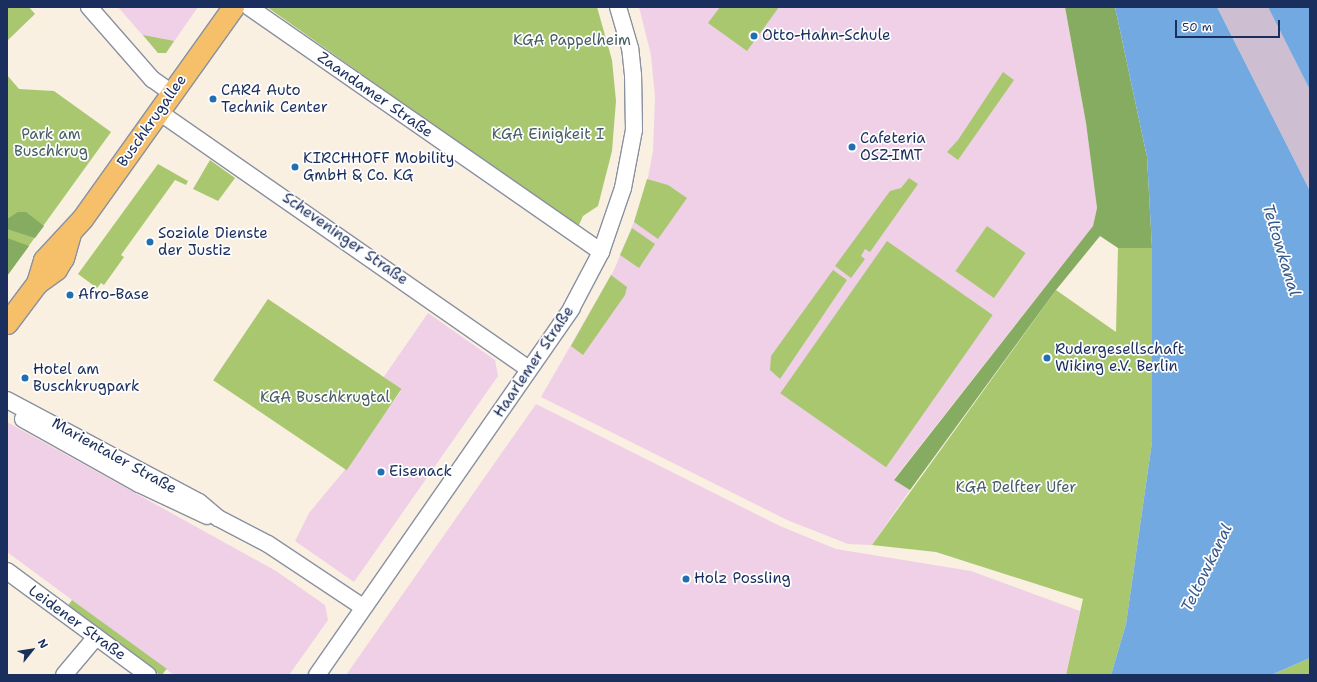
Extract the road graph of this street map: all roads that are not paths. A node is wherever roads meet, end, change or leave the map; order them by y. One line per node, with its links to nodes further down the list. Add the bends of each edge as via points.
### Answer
1 (89, 7): 5 (street, via 152,79)
2 (233, 7): 5 (main road, Buschkrugallee)
3 (249, 7): 7 (street, Zaandamer Straße)
4 (618, 7): 7 (street, Haarlemer Straße, via 632,68 634,130 623,188)
5 (172, 93): 6 (main road, Buschkrugallee)
6 (159, 112): 8 (main road, Buschkrugallee, via 70,234 63,258 56,269 38,283); 9 (street, Scheveninger Straße)
7 (601, 252): 9 (street, Haarlemer Straße, via 571,309)
8 (7, 323)
9 (529, 369): 14 (street, Haarlemer Straße)
10 (7, 400): 12 (street, Marientaler Straße, via 199,502)
11 (7, 408): 12 (street, Marientaler Straße, via 139,484 200,515)
12 (218, 518): 14 (street, Marientaler Straße, via 268,544)
13 (7, 571): 15 (street, Leidener Straße)
14 (363, 607): 18 (street, Haarlemer Straße)
15 (96, 637): 16 (street); 17 (street, Leidener Straße)
16 (64, 675)
17 (148, 675)
18 (316, 675)

